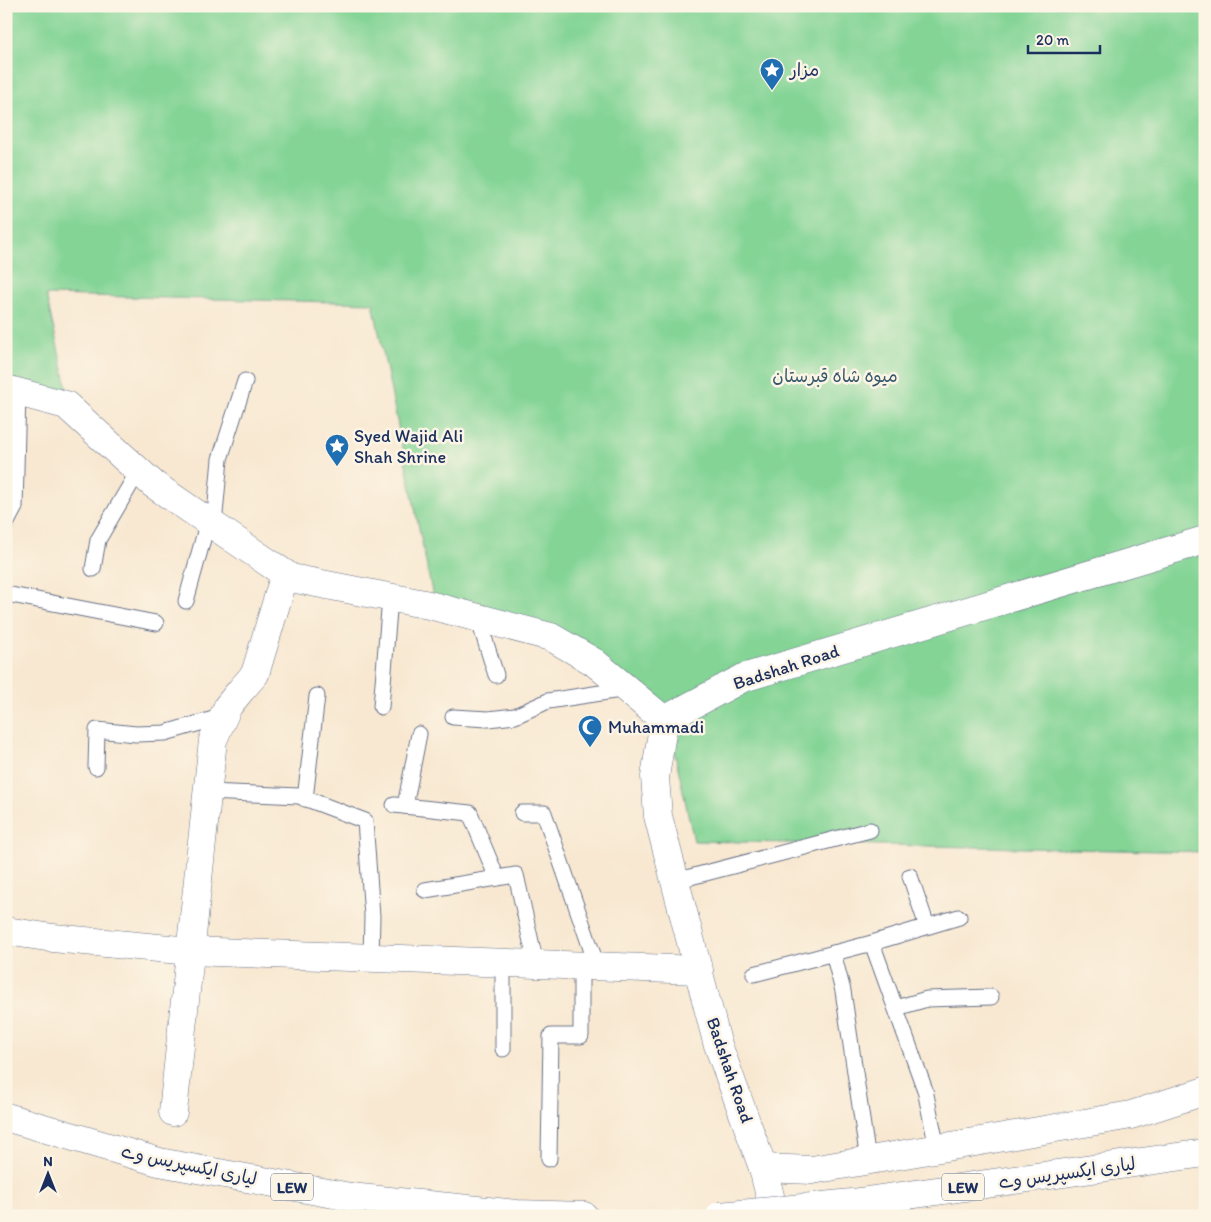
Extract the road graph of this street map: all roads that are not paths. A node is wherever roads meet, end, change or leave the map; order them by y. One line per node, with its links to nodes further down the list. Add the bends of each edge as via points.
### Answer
1 (245, 381): 4 (lane, via 220,459)
2 (12, 391): 3 (main road, via 66,405); 5 (lane, via 15,507)
3 (139, 470): 4 (main road, via 153,484); 7 (lane, via 98,540)
4 (211, 523): 8 (main road); 11 (lane)
5 (6, 524)
6 (1205, 540): 20 (main road, Badshah Road, via 743,678)
7 (93, 569)
8 (285, 574): 10 (main road, via 291,578); 18 (main road, via 255,674 228,706)
9 (6, 594): 13 (lane)
10 (390, 598): 12 (main road); 17 (lane)
11 (186, 601)
12 (478, 618): 14 (lane); 15 (main road, via 552,637 594,662)
13 (156, 623)
14 (496, 675)
15 (627, 689): 19 (lane, via 548,701 515,716 488,719); 20 (main road)
16 (317, 696): 24 (lane)
17 (381, 707)
18 (224, 716): 22 (lane, via 165,733 97,730); 23 (main road, via 213,740)
19 (453, 717)
20 (664, 720): 29 (main road, Badshah Road, via 655,778 656,797)
21 (419, 734): 28 (lane, via 400,806 470,813)
22 (96, 767)
23 (208, 792): 24 (lane, via 299,796); 35 (main road)
24 (305, 799): 37 (lane, via 365,822 372,916)
25 (522, 813): 40 (lane, via 544,813)
26 (870, 830): 29 (lane)
27 (910, 876): 32 (lane)
28 (497, 878): 30 (lane); 39 (lane, via 516,875)
29 (675, 881): 41 (main road, Badshah Road)
30 (425, 890)
31 (959, 917): 32 (lane)
32 (927, 926): 34 (lane)
33 (6, 931): 35 (main road)
34 (872, 943): 36 (lane); 44 (lane)
35 (190, 951): 37 (main road); 47 (main road)
36 (833, 953): 42 (lane); 52 (lane, via 843,991)
37 (371, 958): 38 (main road)
38 (503, 963): 39 (main road); 45 (lane)
39 (536, 964): 40 (main road)
40 (589, 966): 41 (main road); 51 (lane, via 581,1036 552,1036)
41 (699, 970): 53 (main road, Badshah Road, via 718,1042)
42 (754, 974)
43 (991, 997): 44 (lane, via 927,999)
44 (896, 1008): 49 (lane, via 925,1090)
45 (502, 1049)
46 (1205, 1091): 49 (main road, via 1132,1115)
47 (173, 1112)
48 (6, 1117): 54 (main road, لیاری ایکسپریس وے / LEW, via 159,1162 350,1198 516,1214)
49 (937, 1148): 52 (main road)
50 (1205, 1153): 55 (main road, لیاری ایکسپریس وے / LEW, bridge, via 852,1203)
51 (549, 1159)
52 (868, 1160): 53 (main road, via 812,1170)
53 (764, 1168): 56 (main road, Badshah Road)
54 (584, 1216)
55 (720, 1216)
56 (775, 1216)

